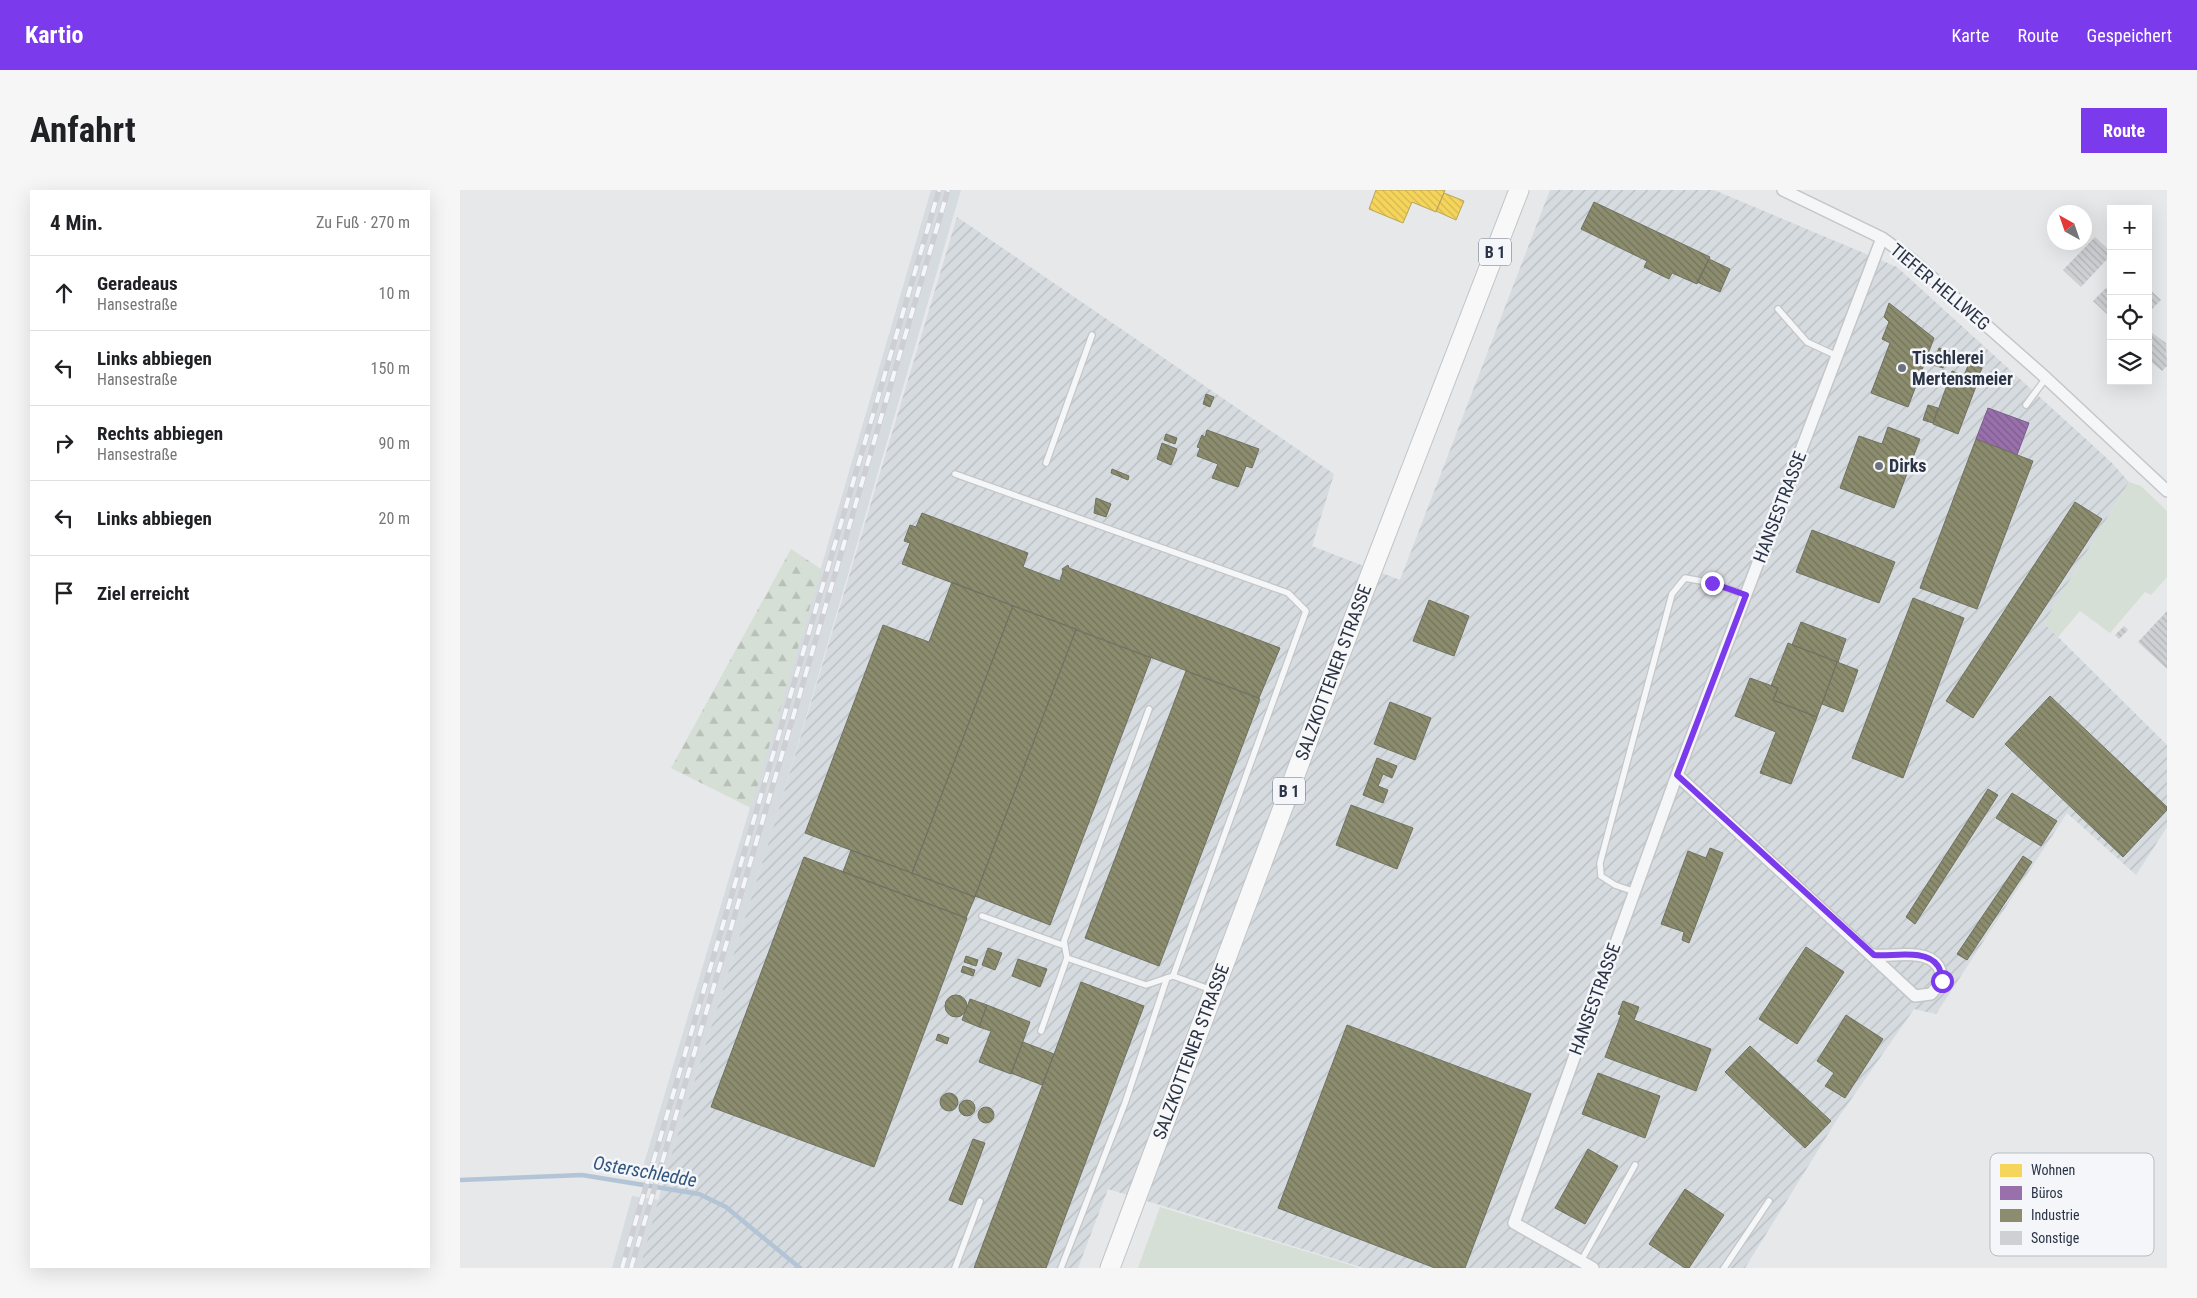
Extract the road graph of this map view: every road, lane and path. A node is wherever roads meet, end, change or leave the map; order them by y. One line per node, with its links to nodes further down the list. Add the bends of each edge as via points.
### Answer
1 (1519, 190): 21 (main road, SALZKOTTENER STRASSE / B 1)
2 (1783, 190): 3 (street, TIEFER HELLWEG)
3 (1882, 238): 6 (street, HANSESTRASSE); 7 (street, TIEFER HELLWEG, via 1911,259)
4 (1778, 309): 6 (lane, via 1807,342)
5 (1092, 335): 9 (lane)
6 (1837, 356): 12 (street, HANSESTRASSE)
7 (2046, 378): 8 (lane); 11 (street, TIEFER HELLWEG)
8 (2026, 405)
9 (1046, 463)
10 (955, 474): 20 (lane, via 1288,593 1306,611)
11 (2167, 491)
12 (1746, 595): 14 (street, HANSESTRASSE); 15 (lane, via 1685,578 1672,594 1600,862 1601,876 1615,886)
13 (1149, 709): 17 (lane, via 1064,941)
14 (1677, 775): 15 (street, HANSESTRASSE); 18 (street)
15 (1635, 892): 26 (street, HANSESTRASSE, via 1514,1223)
16 (982, 916): 17 (lane)
17 (1065, 946): 19 (lane)
18 (1874, 955): 18 (street, via 1915,996 1931,994 1942,981 1939,966 1930,958)
19 (1066, 958): 20 (lane, via 1146,984); 22 (lane)
20 (1170, 977): 21 (lane); 28 (lane)
21 (1214, 991): 29 (main road, SALZKOTTENER STRASSE / B 1)
22 (1042, 1031)
23 (1634, 1165): 26 (lane)
24 (980, 1201): 27 (lane)
25 (1769, 1201): 31 (lane)
26 (1581, 1261): 30 (street)
27 (955, 1268)
28 (1060, 1268)
29 (1110, 1268)
30 (1593, 1268)
31 (1724, 1268)

